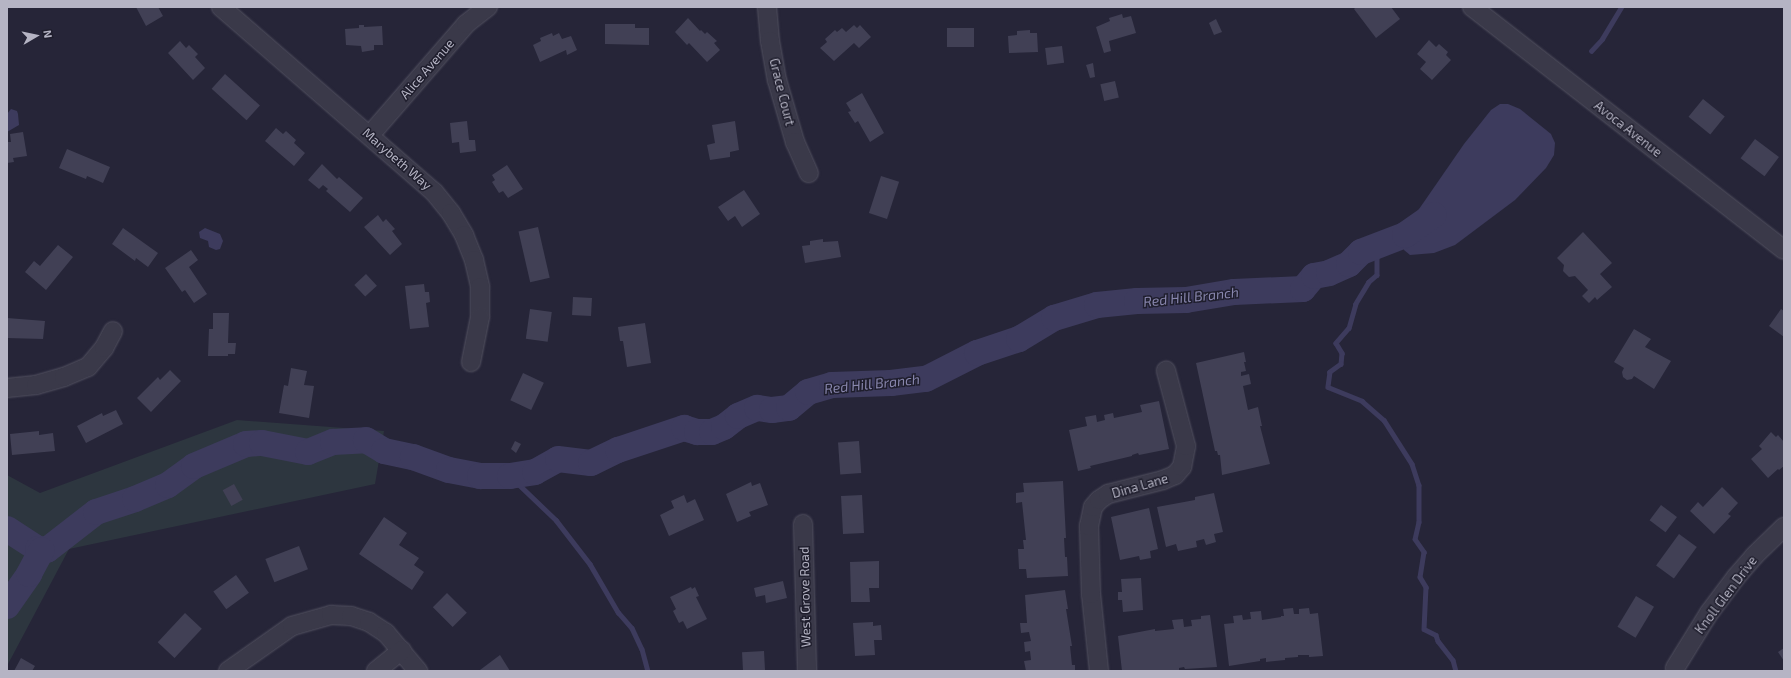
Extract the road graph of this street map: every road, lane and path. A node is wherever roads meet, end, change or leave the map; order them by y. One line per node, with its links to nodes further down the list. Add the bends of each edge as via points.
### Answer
1 (221, 7): 5 (street, Marybeth Way)
2 (488, 7): 5 (street, Alice Avenue, via 466,24)
3 (767, 7): 6 (street, Grace Court, via 777,80 795,142)
4 (1472, 7): 7 (street, Avoca Avenue)
5 (370, 135): 9 (street, Marybeth Way, via 434,192 464,235 474,260 480,287 480,317)
6 (809, 173)
7 (1784, 250)
8 (113, 331): 11 (street, via 104,348 88,367 36,385)
9 (471, 362)
10 (1166, 371): 20 (street, Dina Lane, via 1186,446 1182,467 1175,476 1108,494 1093,507 1088,526 1091,594)
11 (7, 388)
12 (803, 524): 19 (street, West Grove Road)
13 (1784, 527): 15 (street, Knoll Glen Drive, via 1736,577)
14 (402, 650): 16 (street, via 386,632 369,622 351,616 331,615 292,626); 17 (street); 18 (street)
15 (1675, 668)
16 (228, 671)
17 (376, 671)
18 (418, 671)
19 (807, 671)
20 (1099, 671)

